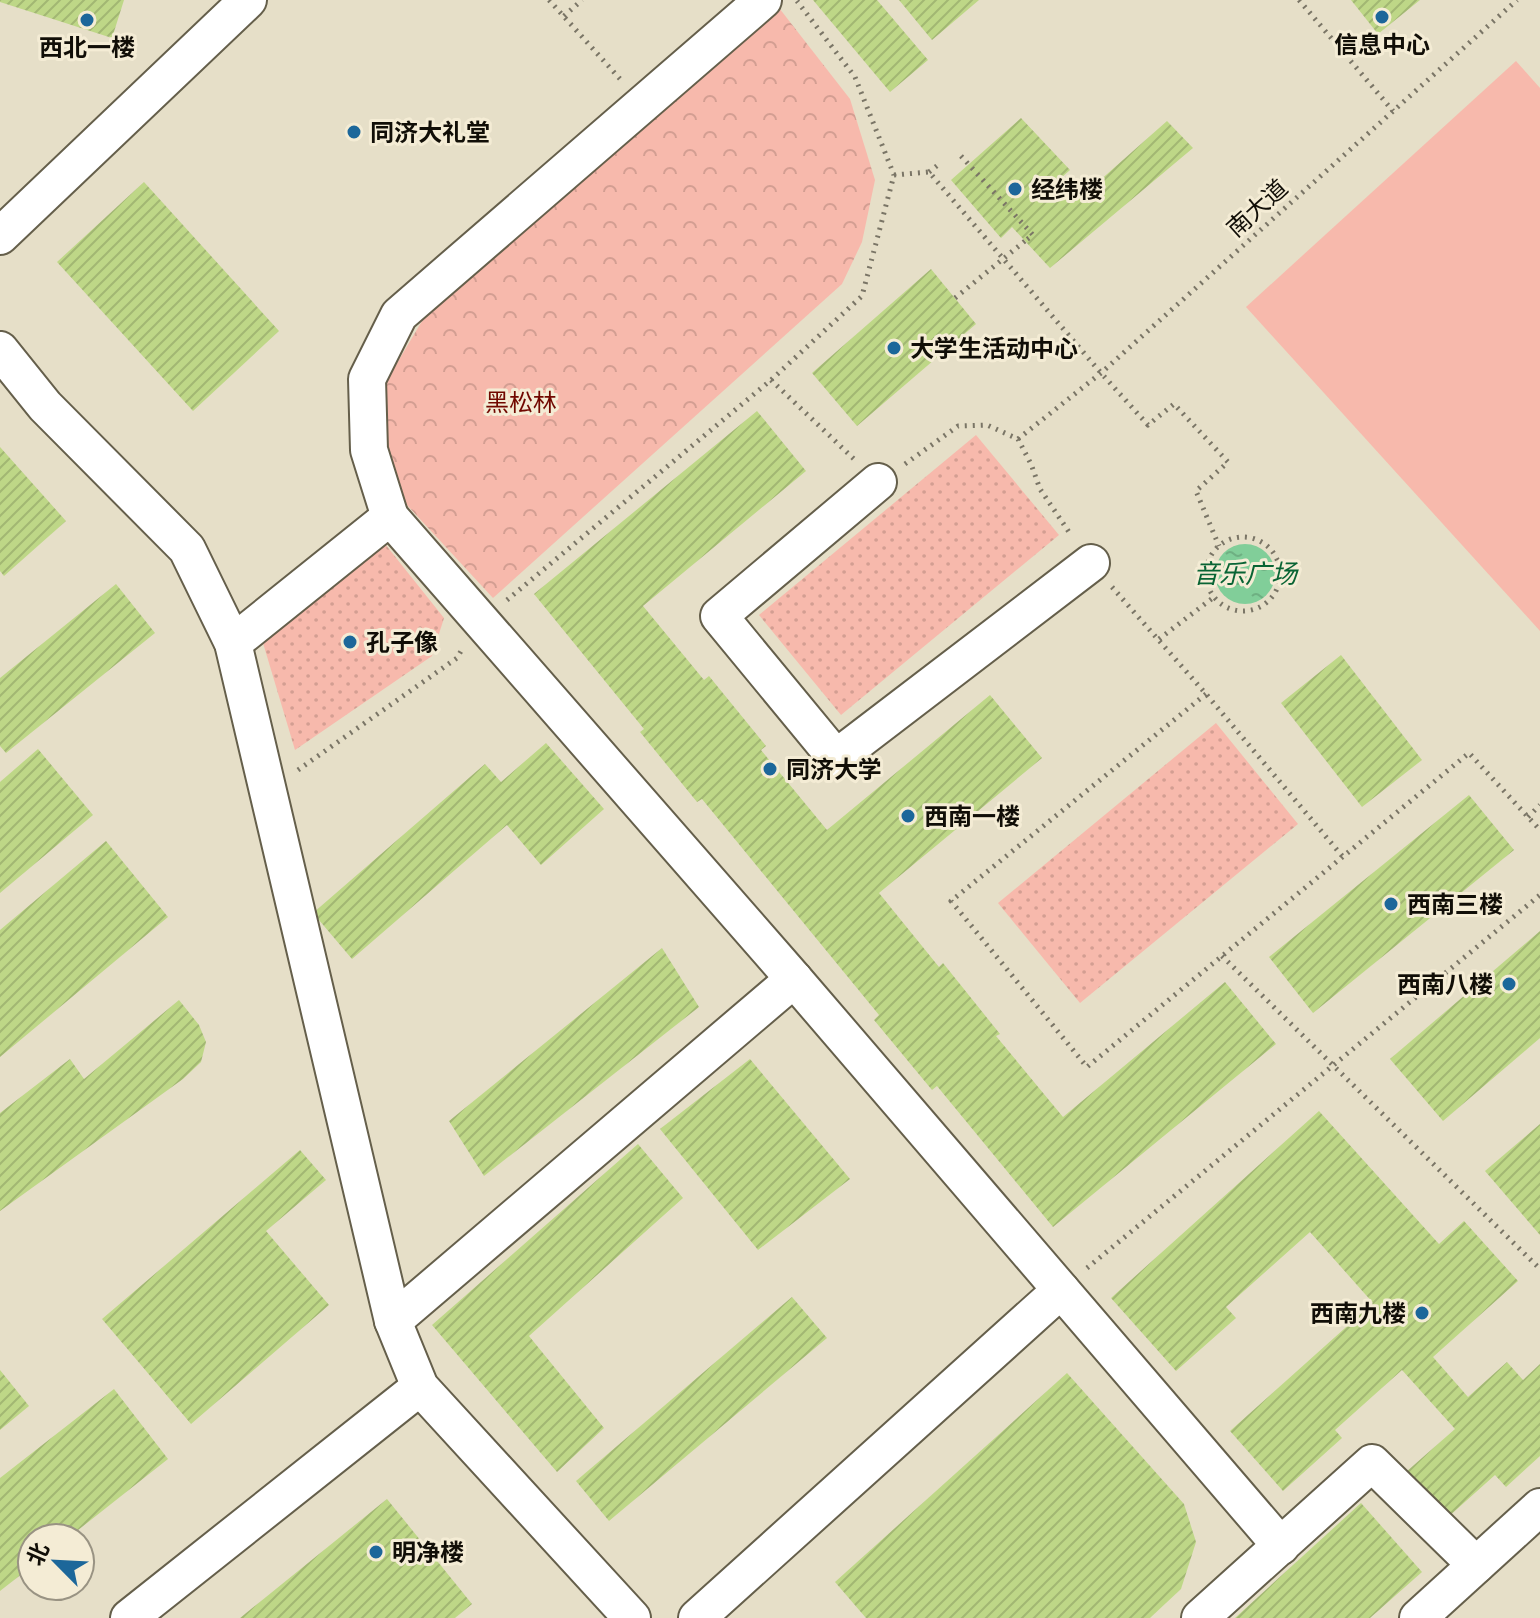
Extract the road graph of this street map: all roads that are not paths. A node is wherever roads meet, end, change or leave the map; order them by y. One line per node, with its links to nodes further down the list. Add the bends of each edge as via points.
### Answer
1 (248, 0): 3 (lane)
2 (763, 0): 6 (lane, via 399,315 367,379 369,450)
3 (0, 236)
4 (0, 350): 8 (lane, via 45,406 187,549)
5 (878, 482): 7 (lane, via 719,616 836,758)
6 (390, 517): 8 (lane); 9 (lane)
7 (1091, 563)
8 (233, 643): 11 (lane)
9 (794, 979): 10 (lane); 11 (lane)
10 (1061, 1290): 14 (lane); 18 (lane)
11 (393, 1321): 12 (lane)
12 (420, 1387): 16 (lane); 17 (lane)
13 (1540, 1507): 15 (lane)
14 (1281, 1546): 15 (lane, via 1372,1463); 19 (lane)
15 (1476, 1565): 20 (lane)
16 (129, 1618)
17 (632, 1618)
18 (697, 1618)
19 (1200, 1618)
20 (1418, 1618)

